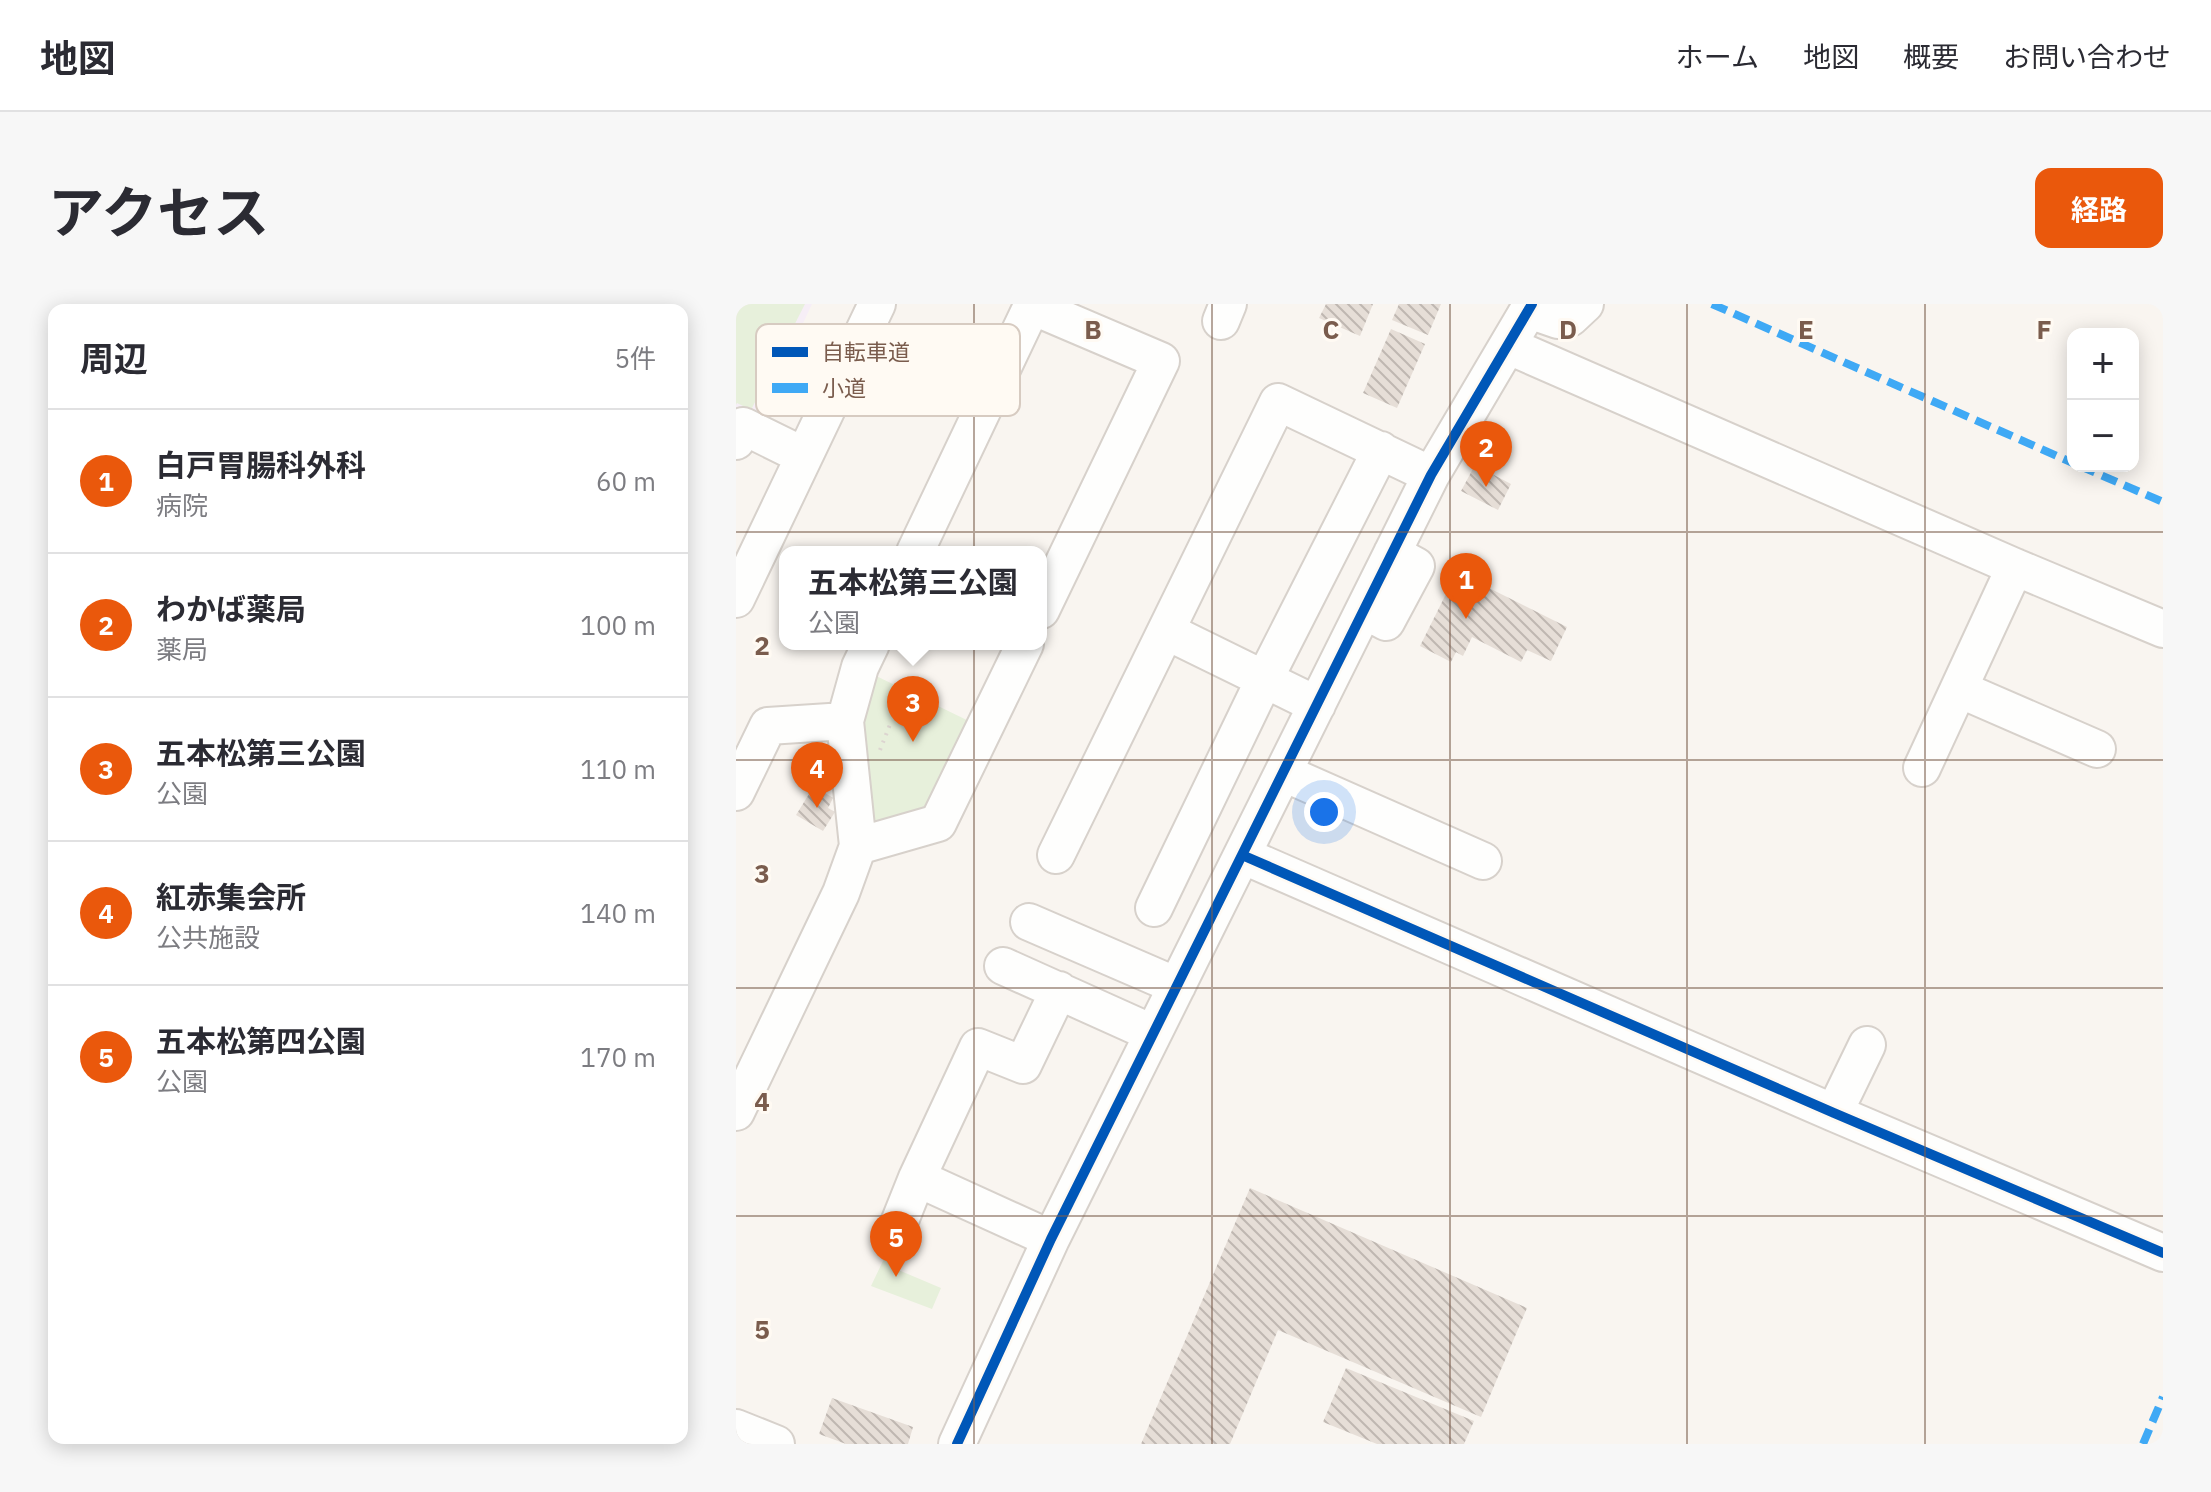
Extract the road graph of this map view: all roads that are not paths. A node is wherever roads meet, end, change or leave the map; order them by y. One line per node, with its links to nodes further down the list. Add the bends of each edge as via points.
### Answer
1 (877, 304): 4 (street)
2 (1585, 304): 3 (street, via 1570,318 1558,320)
3 (1531, 307): 6 (street)
4 (867, 324)
5 (1020, 331): 15 (street, via 1032,306 1161,361)
6 (1509, 346): 12 (street); 14 (street)
7 (823, 416): 11 (street)
8 (980, 416): 13 (street)
9 (736, 441): 11 (street, via 743,426)
10 (1381, 450): 12 (street); 18 (street, via 1278,402); 21 (street)
11 (804, 456): 16 (street)
12 (1431, 475): 23 (street)
13 (918, 546)
14 (2015, 567): 17 (street); 22 (street)
15 (1047, 598)
16 (736, 599)
17 (2163, 629)
18 (1166, 631): 21 (street); 30 (street)
19 (868, 650): 24 (street)
20 (1022, 650): 29 (street, via 938,823)
21 (1264, 680): 23 (street); 33 (street)
22 (1959, 689): 25 (street); 26 (street)
23 (1317, 705): 27 (street)
24 (845, 721): 28 (street, via 768,726); 29 (street)
25 (2097, 749)
26 (1922, 768)
27 (1284, 773): 31 (street); 32 (street)
28 (736, 792)
29 (858, 846): 40 (street, via 841,893)
30 (1056, 855)
31 (1242, 855): 36 (street); 41 (street)
32 (1483, 861)
33 (1154, 908)
34 (1029, 922): 36 (street)
35 (1003, 966): 37 (street)
36 (1177, 986): 38 (street)
37 (1059, 990): 38 (street); 42 (street, via 1023,1065 978,1047)
38 (1152, 1033): 44 (street)
39 (1867, 1045): 41 (street)
40 (736, 1112)
41 (1834, 1113): 45 (street)
42 (917, 1178): 43 (street); 44 (street)
43 (897, 1228)
44 (1051, 1239): 48 (street)
45 (2163, 1253)
46 (736, 1428): 47 (street)
47 (776, 1444)
48 (957, 1444)

